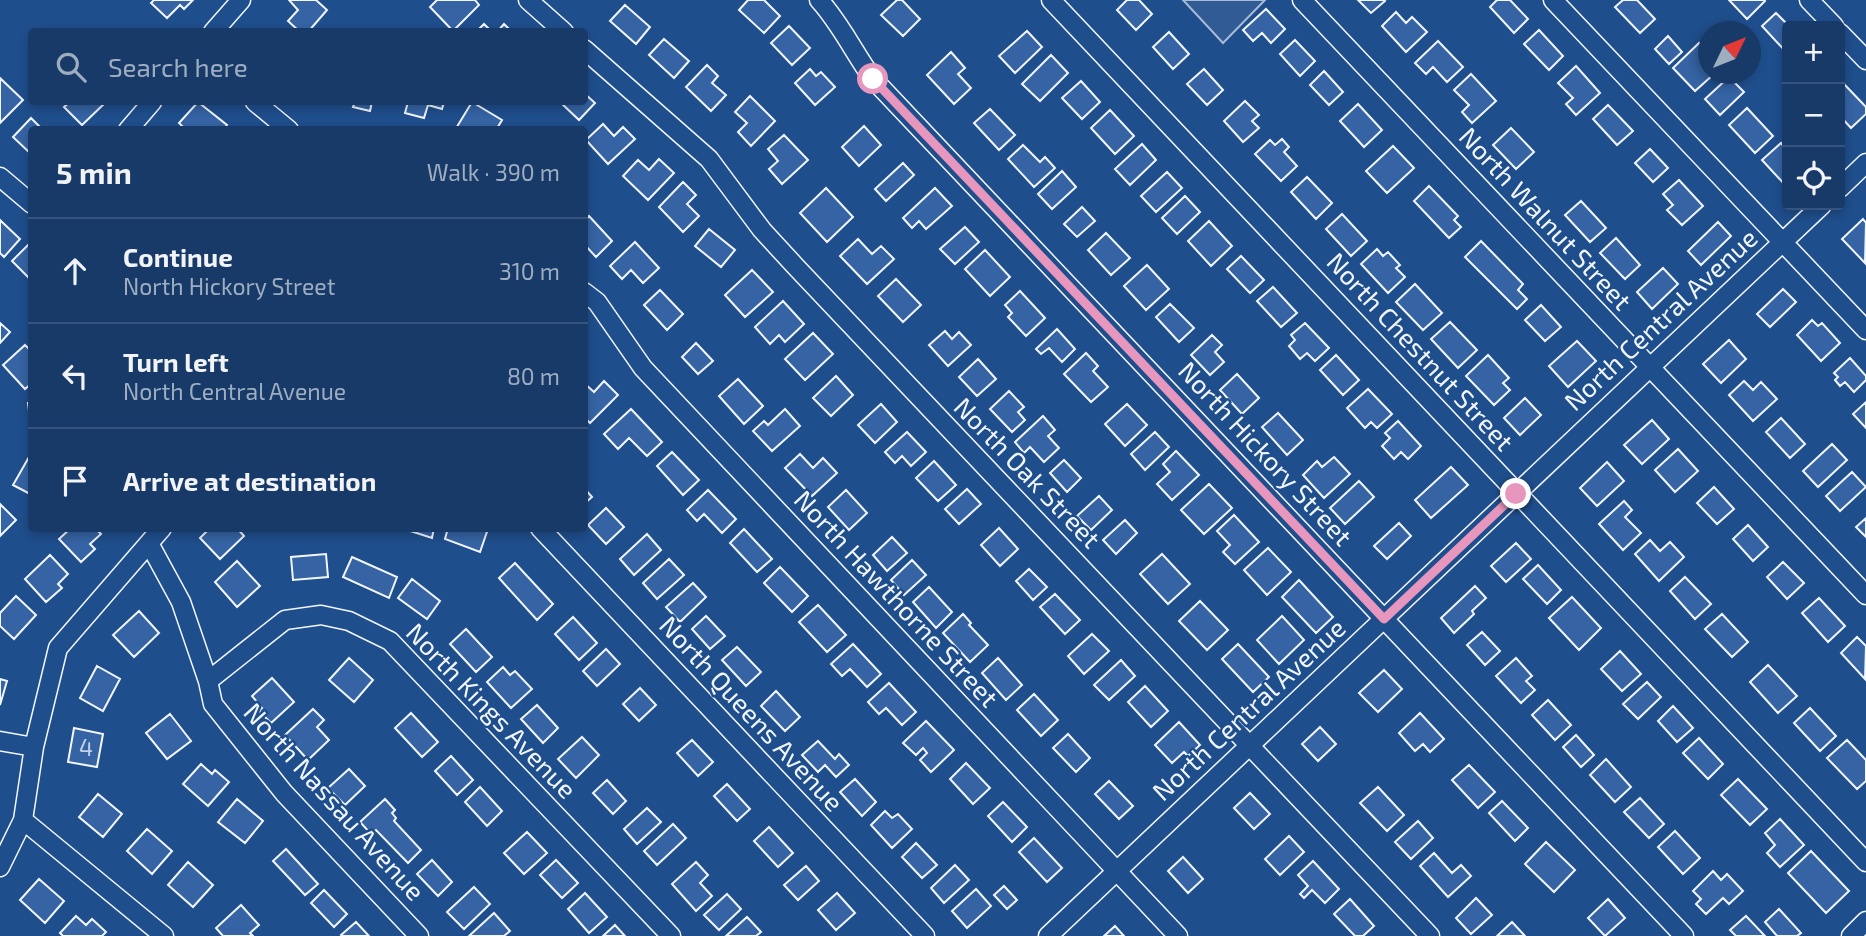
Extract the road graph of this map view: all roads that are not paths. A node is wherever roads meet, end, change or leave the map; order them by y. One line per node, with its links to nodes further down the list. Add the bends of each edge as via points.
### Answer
1 (240, 0): 9 (street)
2 (528, 0): 10 (street)
3 (818, 0): 32 (street, North Hickory Street, via 835,18 873,79)
4 (1051, 0): 27 (street, North Chestnut Street)
5 (1302, 0): 26 (street, North Walnut Street)
6 (1553, 0): 23 (street)
7 (1809, 0): 8 (street)
8 (1829, 21)
9 (217, 28)
10 (560, 28)
11 (1845, 38): 13 (street)
12 (588, 53): 35 (street, North Oak Street, via 709,159 796,267)
13 (1866, 60)
14 (149, 105): 16 (street)
15 (259, 105): 17 (street)
16 (131, 126)
17 (284, 126)
18 (1866, 163): 20 (street)
19 (0, 177): 21 (street)
20 (1845, 183)
21 (28, 201)
22 (1817, 210): 23 (street, North Central Avenue)
23 (1782, 242): 25 (street); 26 (street, North Central Avenue)
24 (588, 295): 40 (street, North Hawthorne Street, via 643,368)
25 (1866, 330)
26 (1650, 367): 27 (street, North Central Avenue); 31 (street, North Walnut Street)
27 (1516, 494): 32 (street, North Central Avenue); 38 (street, North Chestnut Street)
28 (159, 532): 30 (street)
29 (544, 532): 45 (street, North Queens Avenue)
30 (150, 545): 33 (street, North Nassau Avenue, via 181,602); 36 (street, via 58,648)
31 (1866, 595)
32 (1384, 619): 35 (street, North Central Avenue); 49 (street, North Hickory Street)
33 (208, 681): 43 (street, North Nassau Avenue, via 213,704 284,793); 44 (street, North Kings Avenue, via 285,620 321,615 349,621 390,641)
34 (0, 741): 36 (street)
35 (1250, 746): 40 (street, North Central Avenue); 48 (street, North Oak Street)
36 (34, 747): 37 (street)
37 (23, 820): 39 (street); 42 (street)
38 (1866, 862)
39 (0, 867)
40 (1116, 871): 46 (street, North Central Avenue); 47 (street, North Hawthorne Street)
41 (1866, 921): 50 (street)
42 (163, 936)
43 (419, 936)
44 (670, 936)
45 (925, 936)
46 (1048, 936)
47 (1178, 936)
48 (1430, 936)
49 (1684, 936)
50 (1851, 936)

